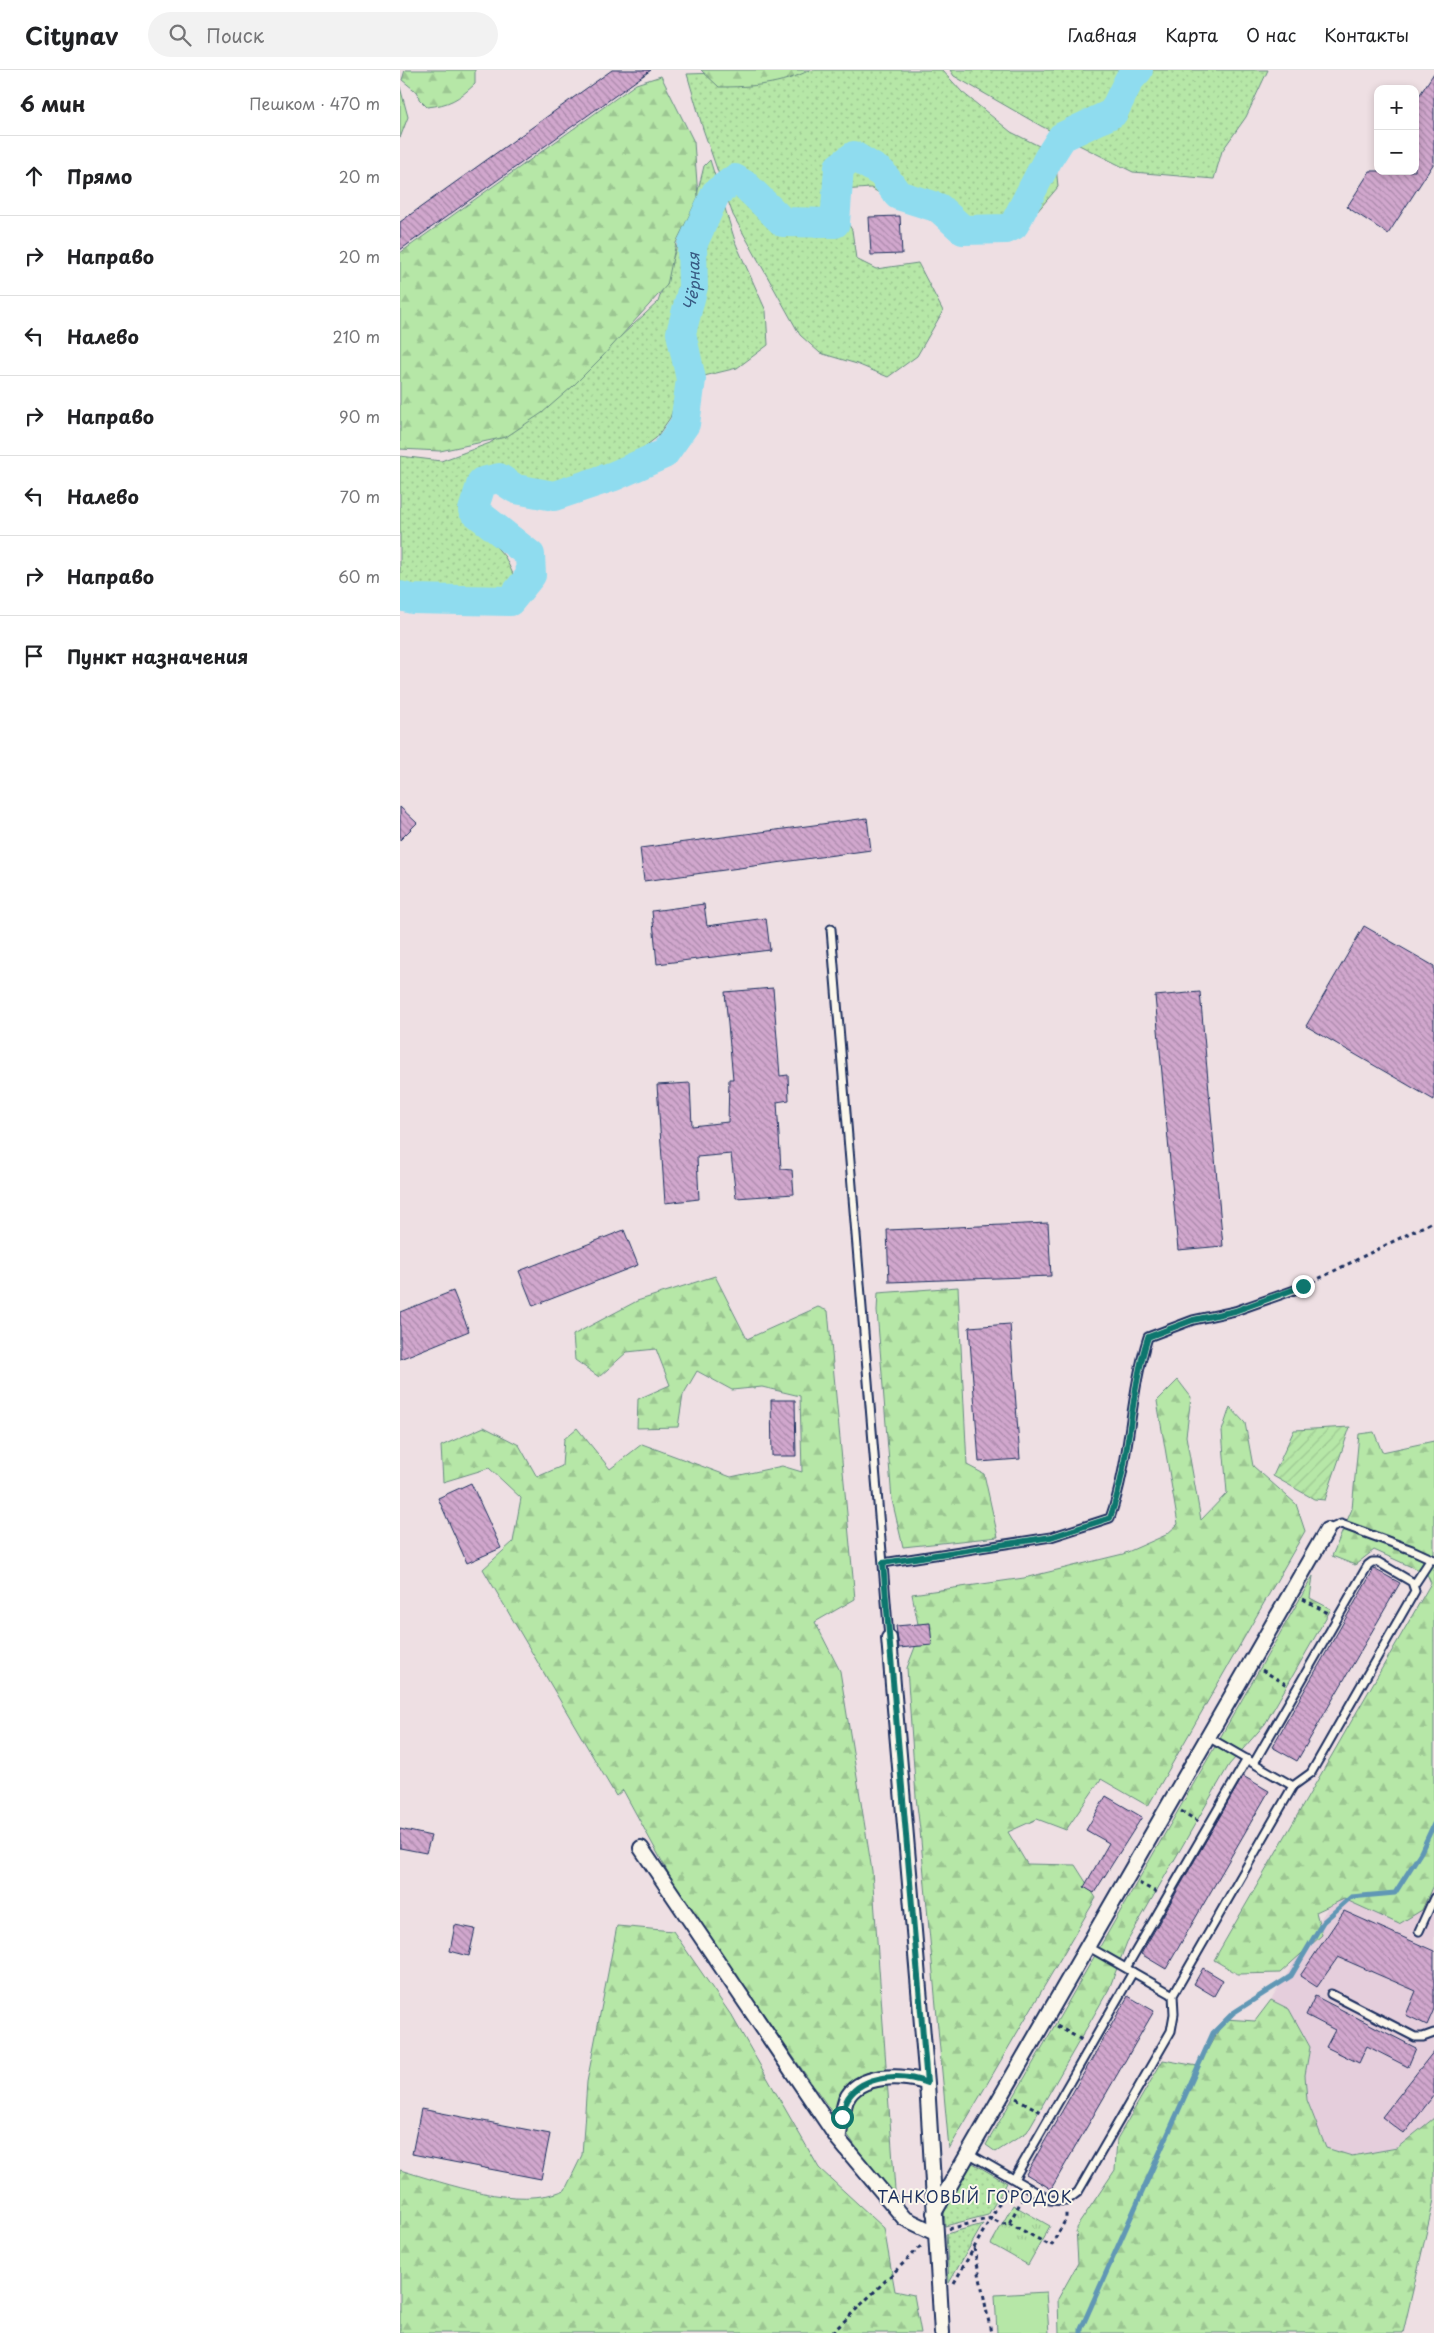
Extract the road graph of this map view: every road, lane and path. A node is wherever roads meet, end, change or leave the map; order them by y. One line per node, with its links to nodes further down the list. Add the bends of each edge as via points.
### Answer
1 (831, 929): 6 (lane)
2 (1434, 1221): 3 (path)
3 (1303, 1286): 6 (lane, via 1148,1337 1140,1363 1119,1493 1110,1518 1051,1537)
4 (1327, 1530): 5 (lane, via 1341,1524); 8 (street)
5 (1432, 1560): 7 (lane)
6 (883, 1563): 10 (lane)
7 (1414, 1585): 9 (lane, via 1378,1562 1372,1562); 16 (lane, via 1415,1592 1310,1773)
8 (1291, 1592): 9 (path); 11 (street)
9 (1337, 1618): 12 (lane)
10 (889, 1638): 31 (street)
11 (1250, 1663): 12 (path); 13 (street)
12 (1296, 1690): 15 (lane)
13 (1208, 1736): 14 (lane); 17 (street)
14 (1247, 1759): 15 (lane); 18 (lane)
15 (1254, 1763): 16 (lane)
16 (1294, 1786): 27 (lane)
17 (1169, 1804): 18 (path); 20 (street)
18 (1208, 1826): 21 (lane)
19 (641, 1848): 34 (street)
20 (1128, 1876): 21 (path); 24 (street)
21 (1166, 1898): 25 (lane)
22 (1434, 1898): 23 (lane)
23 (1420, 1932)
24 (1087, 1946): 25 (lane); 28 (street)
25 (1129, 1970): 27 (lane); 30 (lane)
26 (1332, 1994): 29 (lane, via 1414,2037)
27 (1173, 1995): 37 (lane, via 1171,2031 1078,2192)
28 (1045, 2019): 30 (path); 32 (street)
29 (1434, 2033)
30 (1091, 2045): 33 (lane)
31 (927, 2083): 34 (street, via 895,2077 881,2078 858,2087 847,2099); 39 (street)
32 (1004, 2091): 33 (path); 35 (street)
33 (1049, 2117): 36 (lane)
34 (838, 2138): 42 (street, via 904,2218)
35 (968, 2153): 36 (lane); 39 (street)
36 (1014, 2179): 37 (lane, via 1050,2200); 40 (path)
37 (1066, 2201): 41 (path, via 1066,2219 1051,2246)
38 (1018, 2208): 41 (path)
39 (934, 2213): 42 (street)
40 (992, 2218): 41 (path, via 1002,2224); 42 (path); 43 (path)
41 (1009, 2222)
42 (935, 2233): 44 (street); 45 (path)
43 (974, 2248): 44 (path); 47 (path)
44 (940, 2306): 46 (street)
45 (832, 2333)
46 (942, 2333)
47 (991, 2333)

